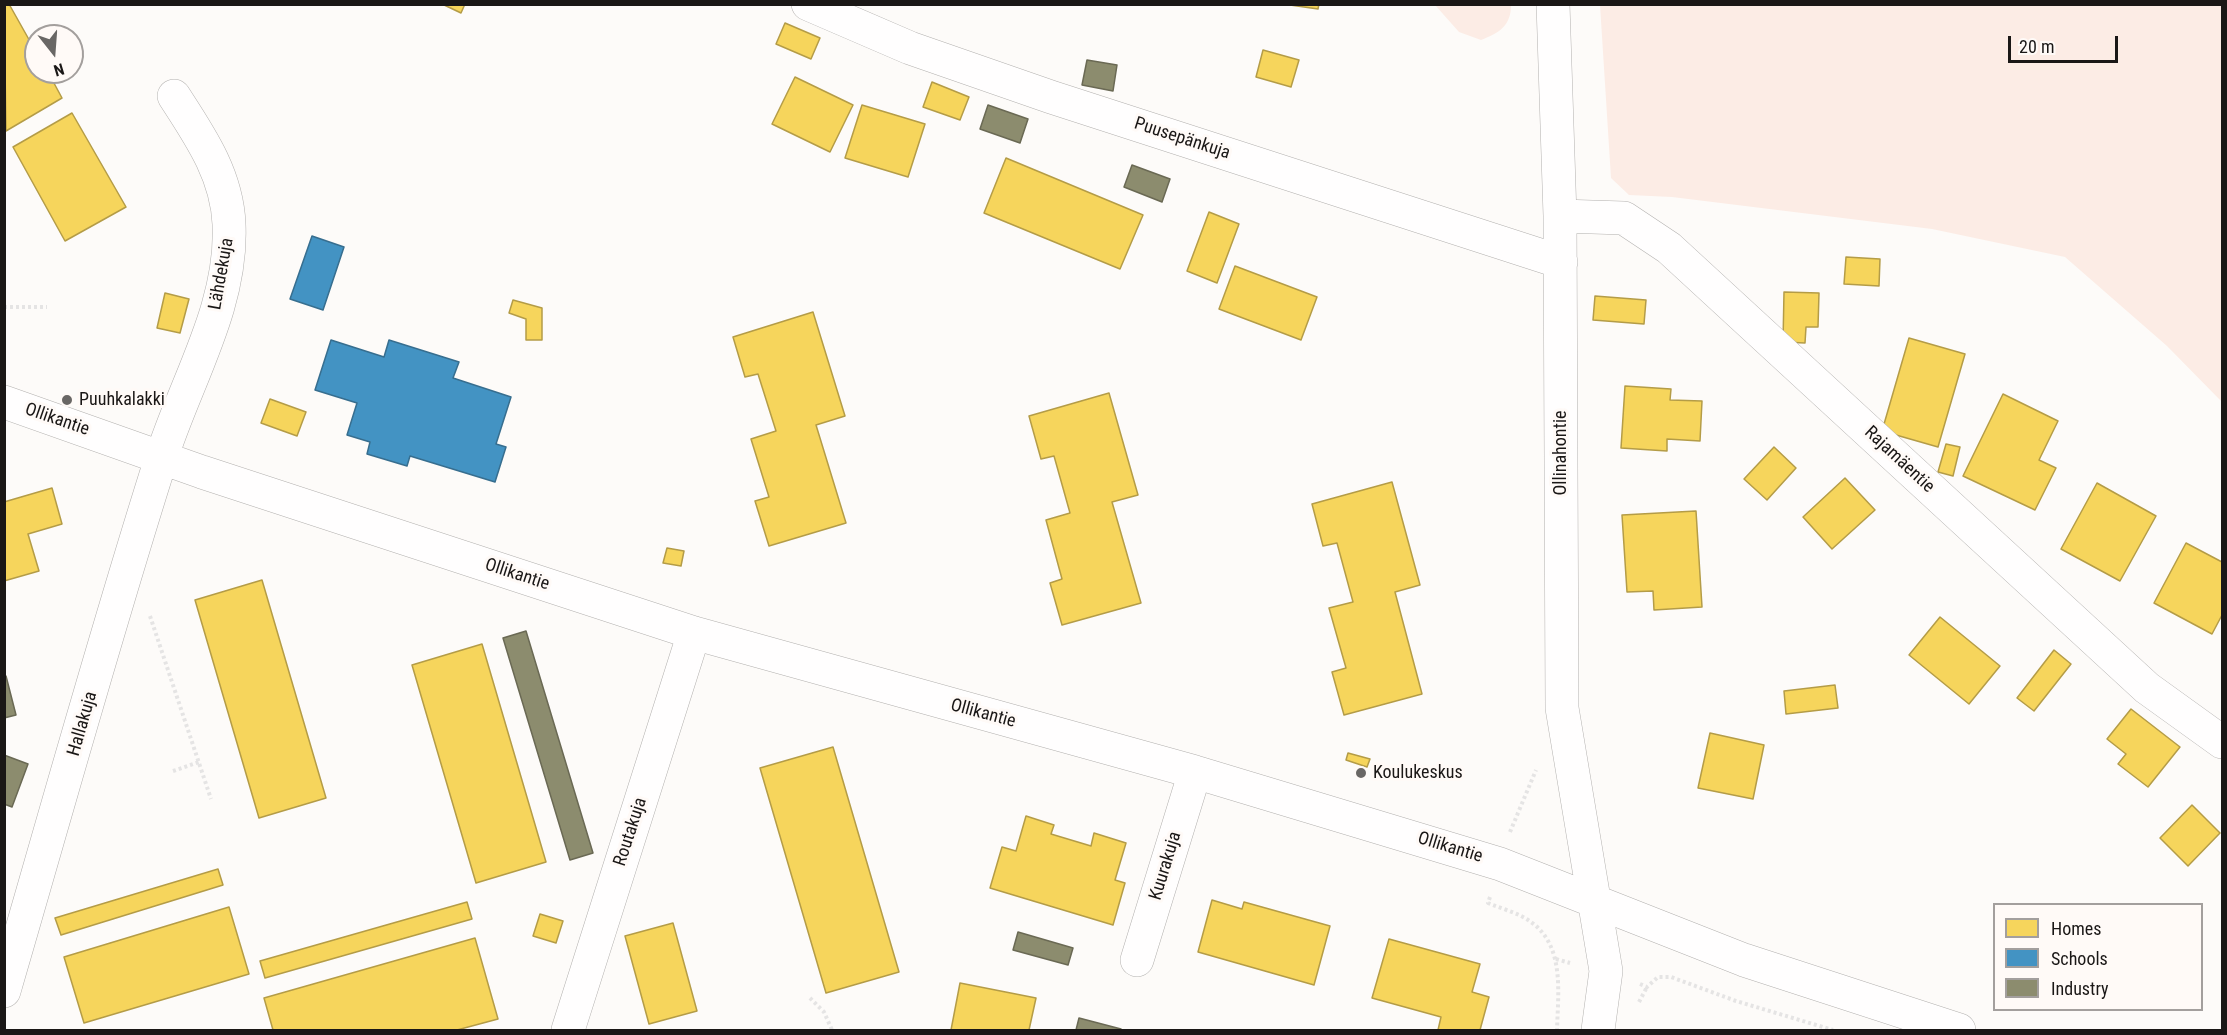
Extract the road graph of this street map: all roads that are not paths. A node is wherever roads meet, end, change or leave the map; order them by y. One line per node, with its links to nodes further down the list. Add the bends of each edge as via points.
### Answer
1 (808, 4): 5 (street, Puusepänkuja, via 910,48 1051,97)
2 (1553, 4): 4 (street, Ollinahontie)
3 (174, 96): 7 (street, Lähdekuja, via 206,144 223,184 229,224 221,302)
4 (1560, 216): 5 (street, Ollinahontie); 9 (street, Rajamäentie, via 1623,218 1668,248 2147,688)
5 (1561, 262): 11 (street, Ollinahontie, via 1562,708)
6 (4, 402): 7 (street, Ollikantie)
7 (162, 457): 8 (street, Ollikantie); 13 (street, Hallakuja)
8 (694, 633): 10 (street, Ollikantie); 14 (street, Routakuja)
9 (2223, 742)
10 (1195, 772): 11 (street, Ollikantie, via 1500,864); 12 (street, Kuurakuja)
11 (1595, 900): 15 (street, Ollinahontie, via 1606,971); 16 (street, Ollikantie, via 1744,960)
12 (1137, 960)
13 (4, 991)
14 (568, 1030)
15 (1598, 1030)
16 (1959, 1030)

